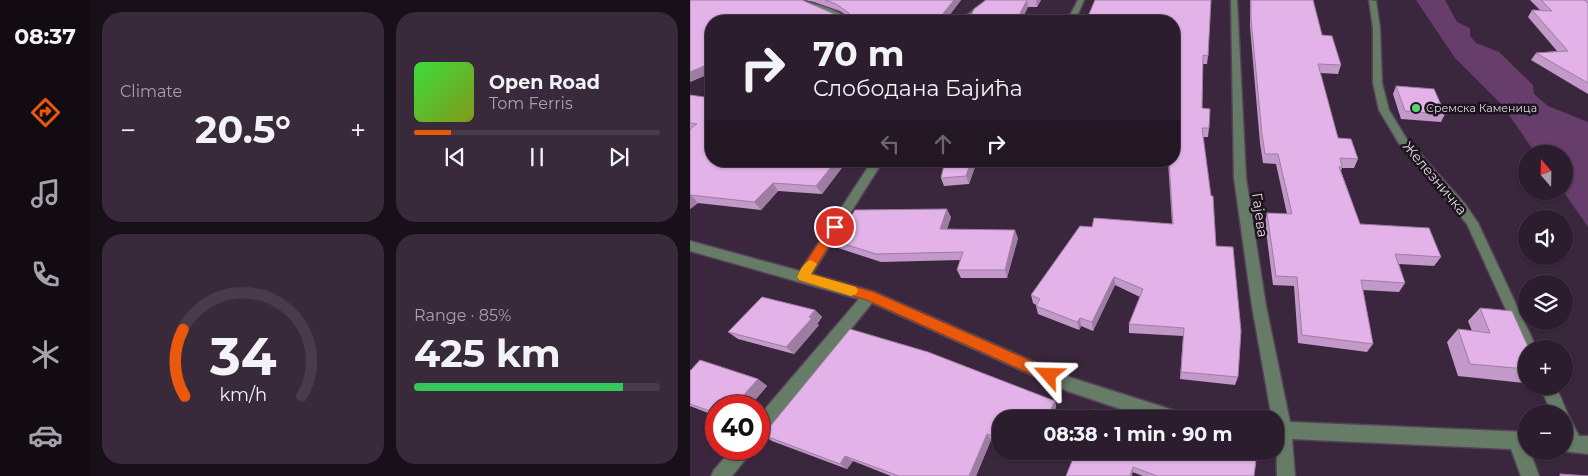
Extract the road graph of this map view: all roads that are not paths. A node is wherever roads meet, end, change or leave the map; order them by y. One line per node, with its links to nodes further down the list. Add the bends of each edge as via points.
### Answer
1 (793, 0): 6 (street)
2 (992, 0): 7 (street)
3 (1081, 0): 8 (street)
4 (1234, 0): 15 (street, Гајева, via 1240,178)
5 (1372, 1): 13 (street, Железничка, via 1378,26 1375,76 1385,112 1420,162 1472,222)
6 (840, 15)
7 (972, 15)
8 (1074, 15)
9 (874, 167): 11 (street)
10 (690, 246): 11 (street)
11 (803, 277): 12 (street)
12 (870, 296): 14 (street, via 1067,384); 16 (street)
13 (1526, 340)
14 (1148, 410)
15 (1277, 410)
16 (770, 416)
17 (1284, 430): 18 (street)
18 (1518, 441)
19 (734, 460): 22 (street)
20 (1284, 460): 23 (street, Гајева)
21 (1526, 460): 24 (street)
22 (720, 476)
23 (1286, 476)
24 (1530, 476)

